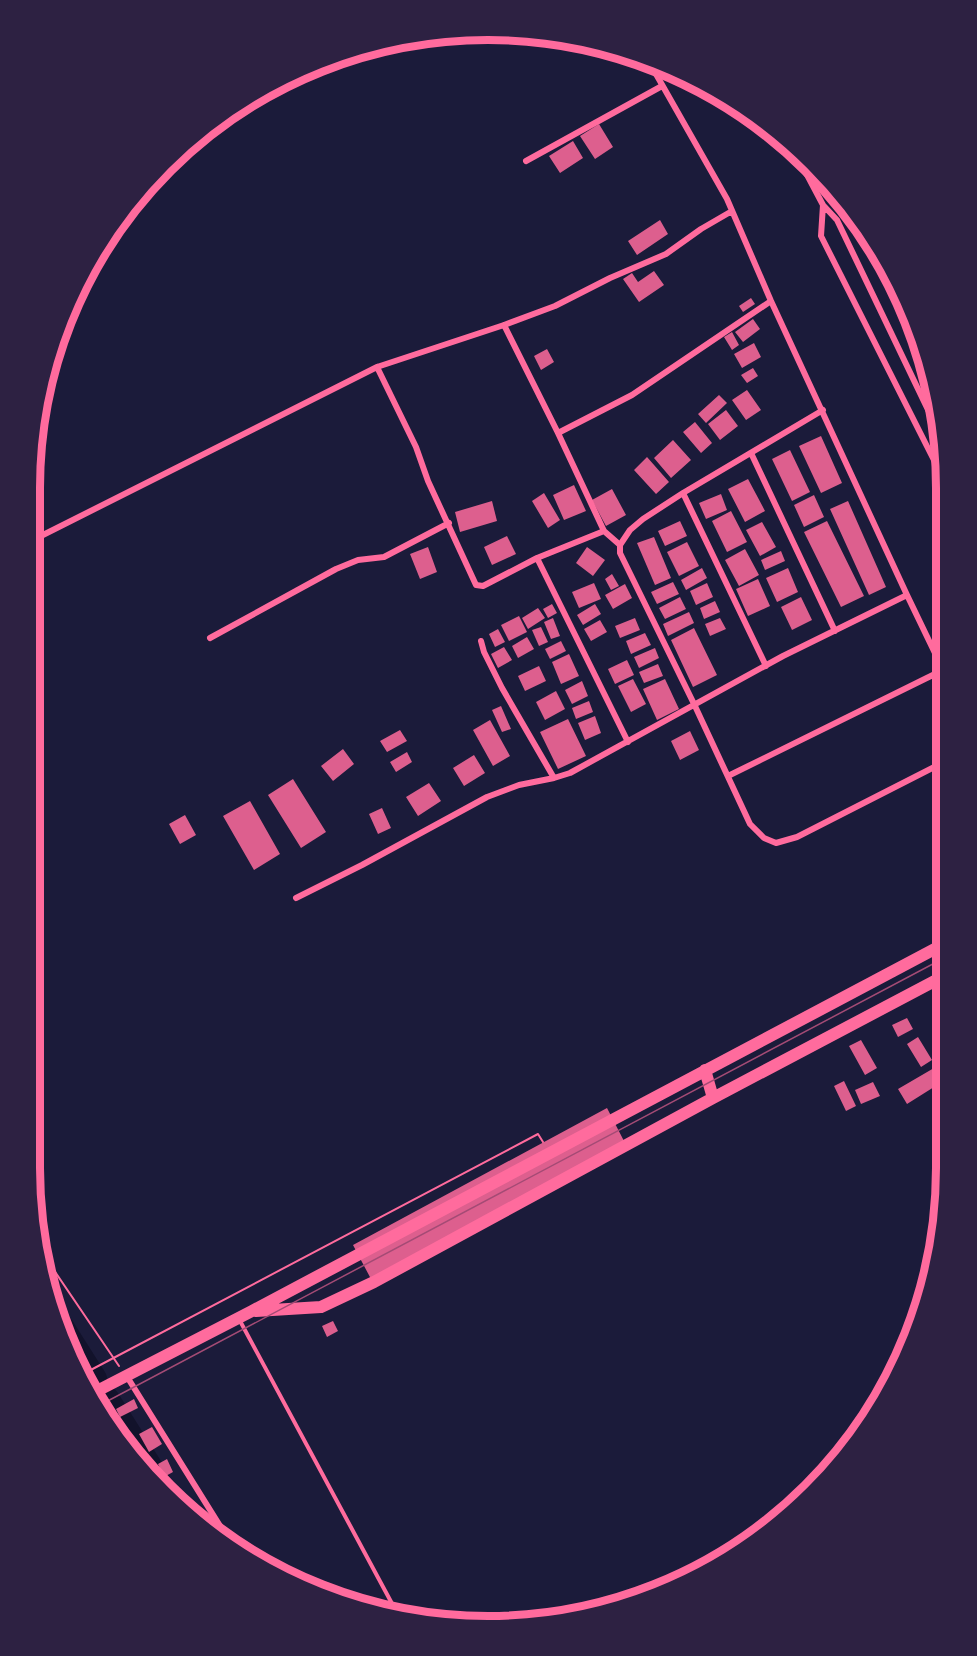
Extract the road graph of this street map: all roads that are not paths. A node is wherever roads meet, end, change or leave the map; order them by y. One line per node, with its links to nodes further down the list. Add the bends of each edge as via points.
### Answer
1 (655, 73): 2 (street)
2 (662, 86): 3 (street); 6 (street)
3 (526, 161)
4 (806, 173): 5 (street)
5 (823, 205): 11 (street, via 837,220); 14 (street, via 821,237)
6 (732, 212): 7 (street); 8 (street, via 666,254 555,306)
7 (771, 301): 10 (street); 12 (street, via 632,395)
8 (504, 325): 9 (street); 12 (street)
9 (377, 367): 16 (street); 18 (street)
10 (823, 410): 13 (street); 21 (street)
11 (930, 415)
12 (558, 433): 17 (street)
13 (752, 453): 15 (street); 22 (street)
14 (936, 465)
15 (683, 493): 19 (street, via 643,519); 26 (street)
16 (449, 523): 20 (street, via 476,585 483,586); 23 (street, via 384,557 358,560 336,569)
17 (604, 531): 19 (street); 20 (street)
18 (40, 536)
19 (620, 545): 28 (street, via 624,564)
20 (537, 558): 29 (street)
21 (907, 595): 22 (street); 25 (street)
22 (836, 631): 26 (street)
23 (210, 638)
24 (481, 641): 32 (street, via 502,688)
25 (937, 657)
26 (766, 666): 28 (street)
27 (937, 677): 31 (street)
28 (695, 706): 29 (street); 31 (street)
29 (628, 742): 32 (street)
30 (937, 766): 31 (street, via 797,837 776,843 764,838 750,824)
31 (728, 776)
32 (554, 778): 33 (street, via 487,797)
33 (296, 898)
34 (937, 948): 36 (highway)
35 (937, 980): 37 (highway)
36 (705, 1070): 37 (highway); 38 (highway)
37 (713, 1098): 38 (highway, via 321,1307)
38 (252, 1311): 39 (highway)
39 (238, 1318): 40 (highway); 43 (lane)
40 (126, 1375): 41 (highway); 42 (street)
41 (100, 1389)
42 (220, 1526)
43 (393, 1605)

